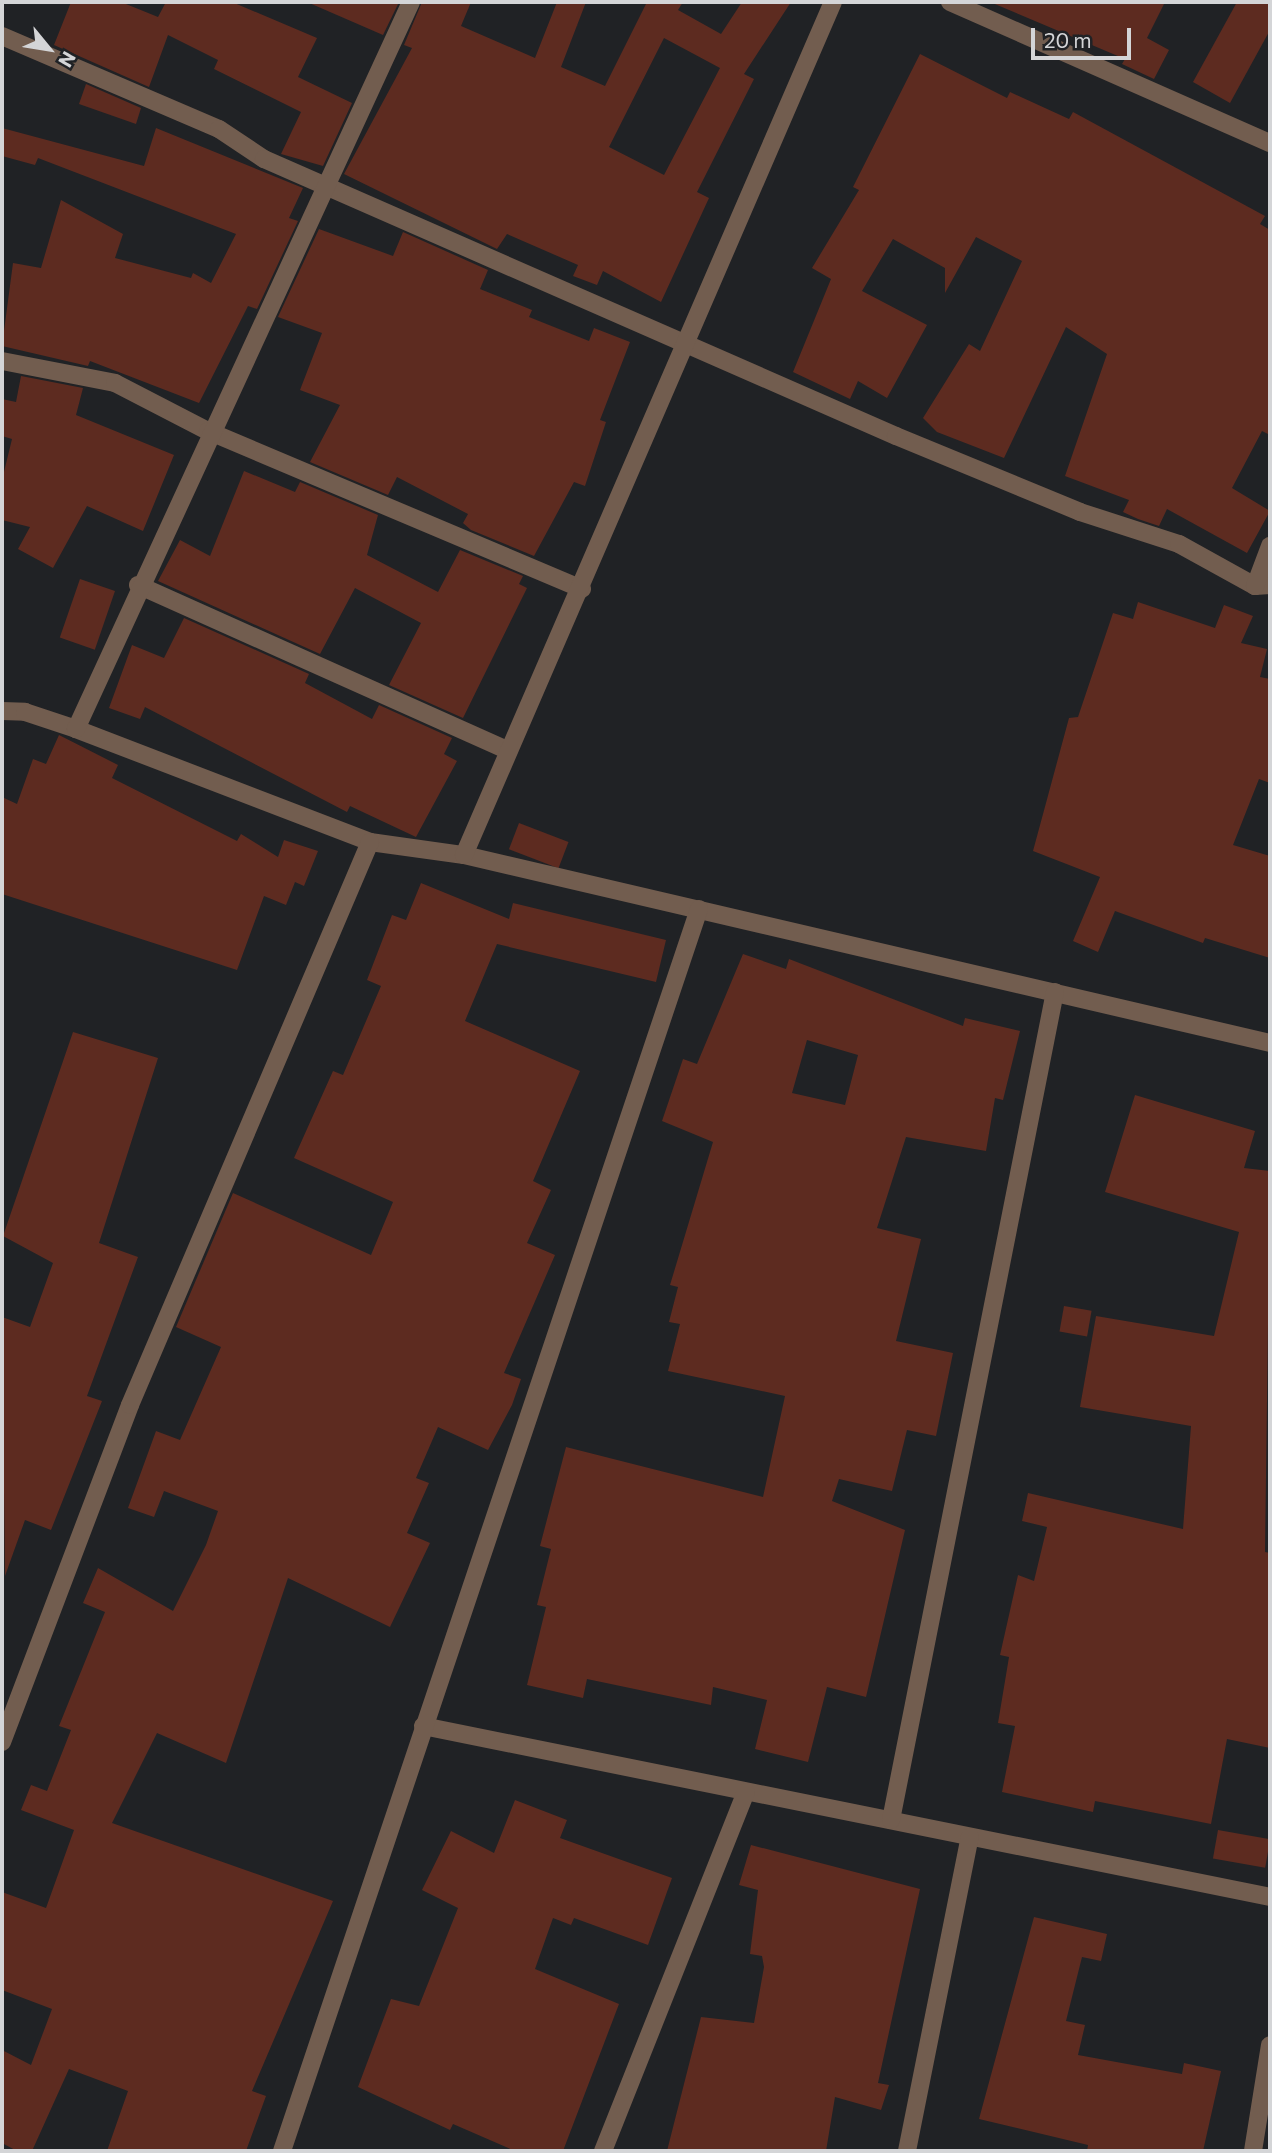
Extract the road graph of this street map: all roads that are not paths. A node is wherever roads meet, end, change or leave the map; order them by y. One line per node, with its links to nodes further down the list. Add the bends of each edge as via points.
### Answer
1 (411, 2): 6 (street)
2 (833, 2): 7 (street)
3 (950, 2): 5 (street)
4 (2, 36): 6 (street, via 219,129 264,159)
5 (1270, 143)
6 (324, 184): 7 (street); 9 (street)
7 (690, 341): 12 (street, via 1043,497 1179,544); 13 (street)
8 (2, 361): 9 (street, via 115,383)
9 (208, 431): 11 (street); 13 (street)
10 (1270, 546): 12 (street)
11 (138, 585): 15 (street); 16 (street)
12 (1263, 585)
13 (582, 589): 16 (street)
14 (2, 711): 15 (street, via 26,712)
15 (76, 729): 17 (street)
16 (509, 751): 18 (street)
17 (370, 842): 18 (street); 23 (street, via 130,1405)
18 (464, 855): 19 (street)
19 (699, 909): 20 (street); 22 (street)
20 (1055, 992): 21 (street); 25 (street)
21 (1270, 1043)
22 (423, 1726): 24 (street); 29 (street)
23 (2, 1742)
24 (746, 1792): 25 (street); 30 (street)
25 (891, 1820): 26 (street)
26 (970, 1837): 27 (street); 31 (street)
27 (1270, 1897)
28 (1270, 2045): 32 (street)
29 (282, 2151)
30 (603, 2151)
31 (907, 2151)
32 (1253, 2151)

